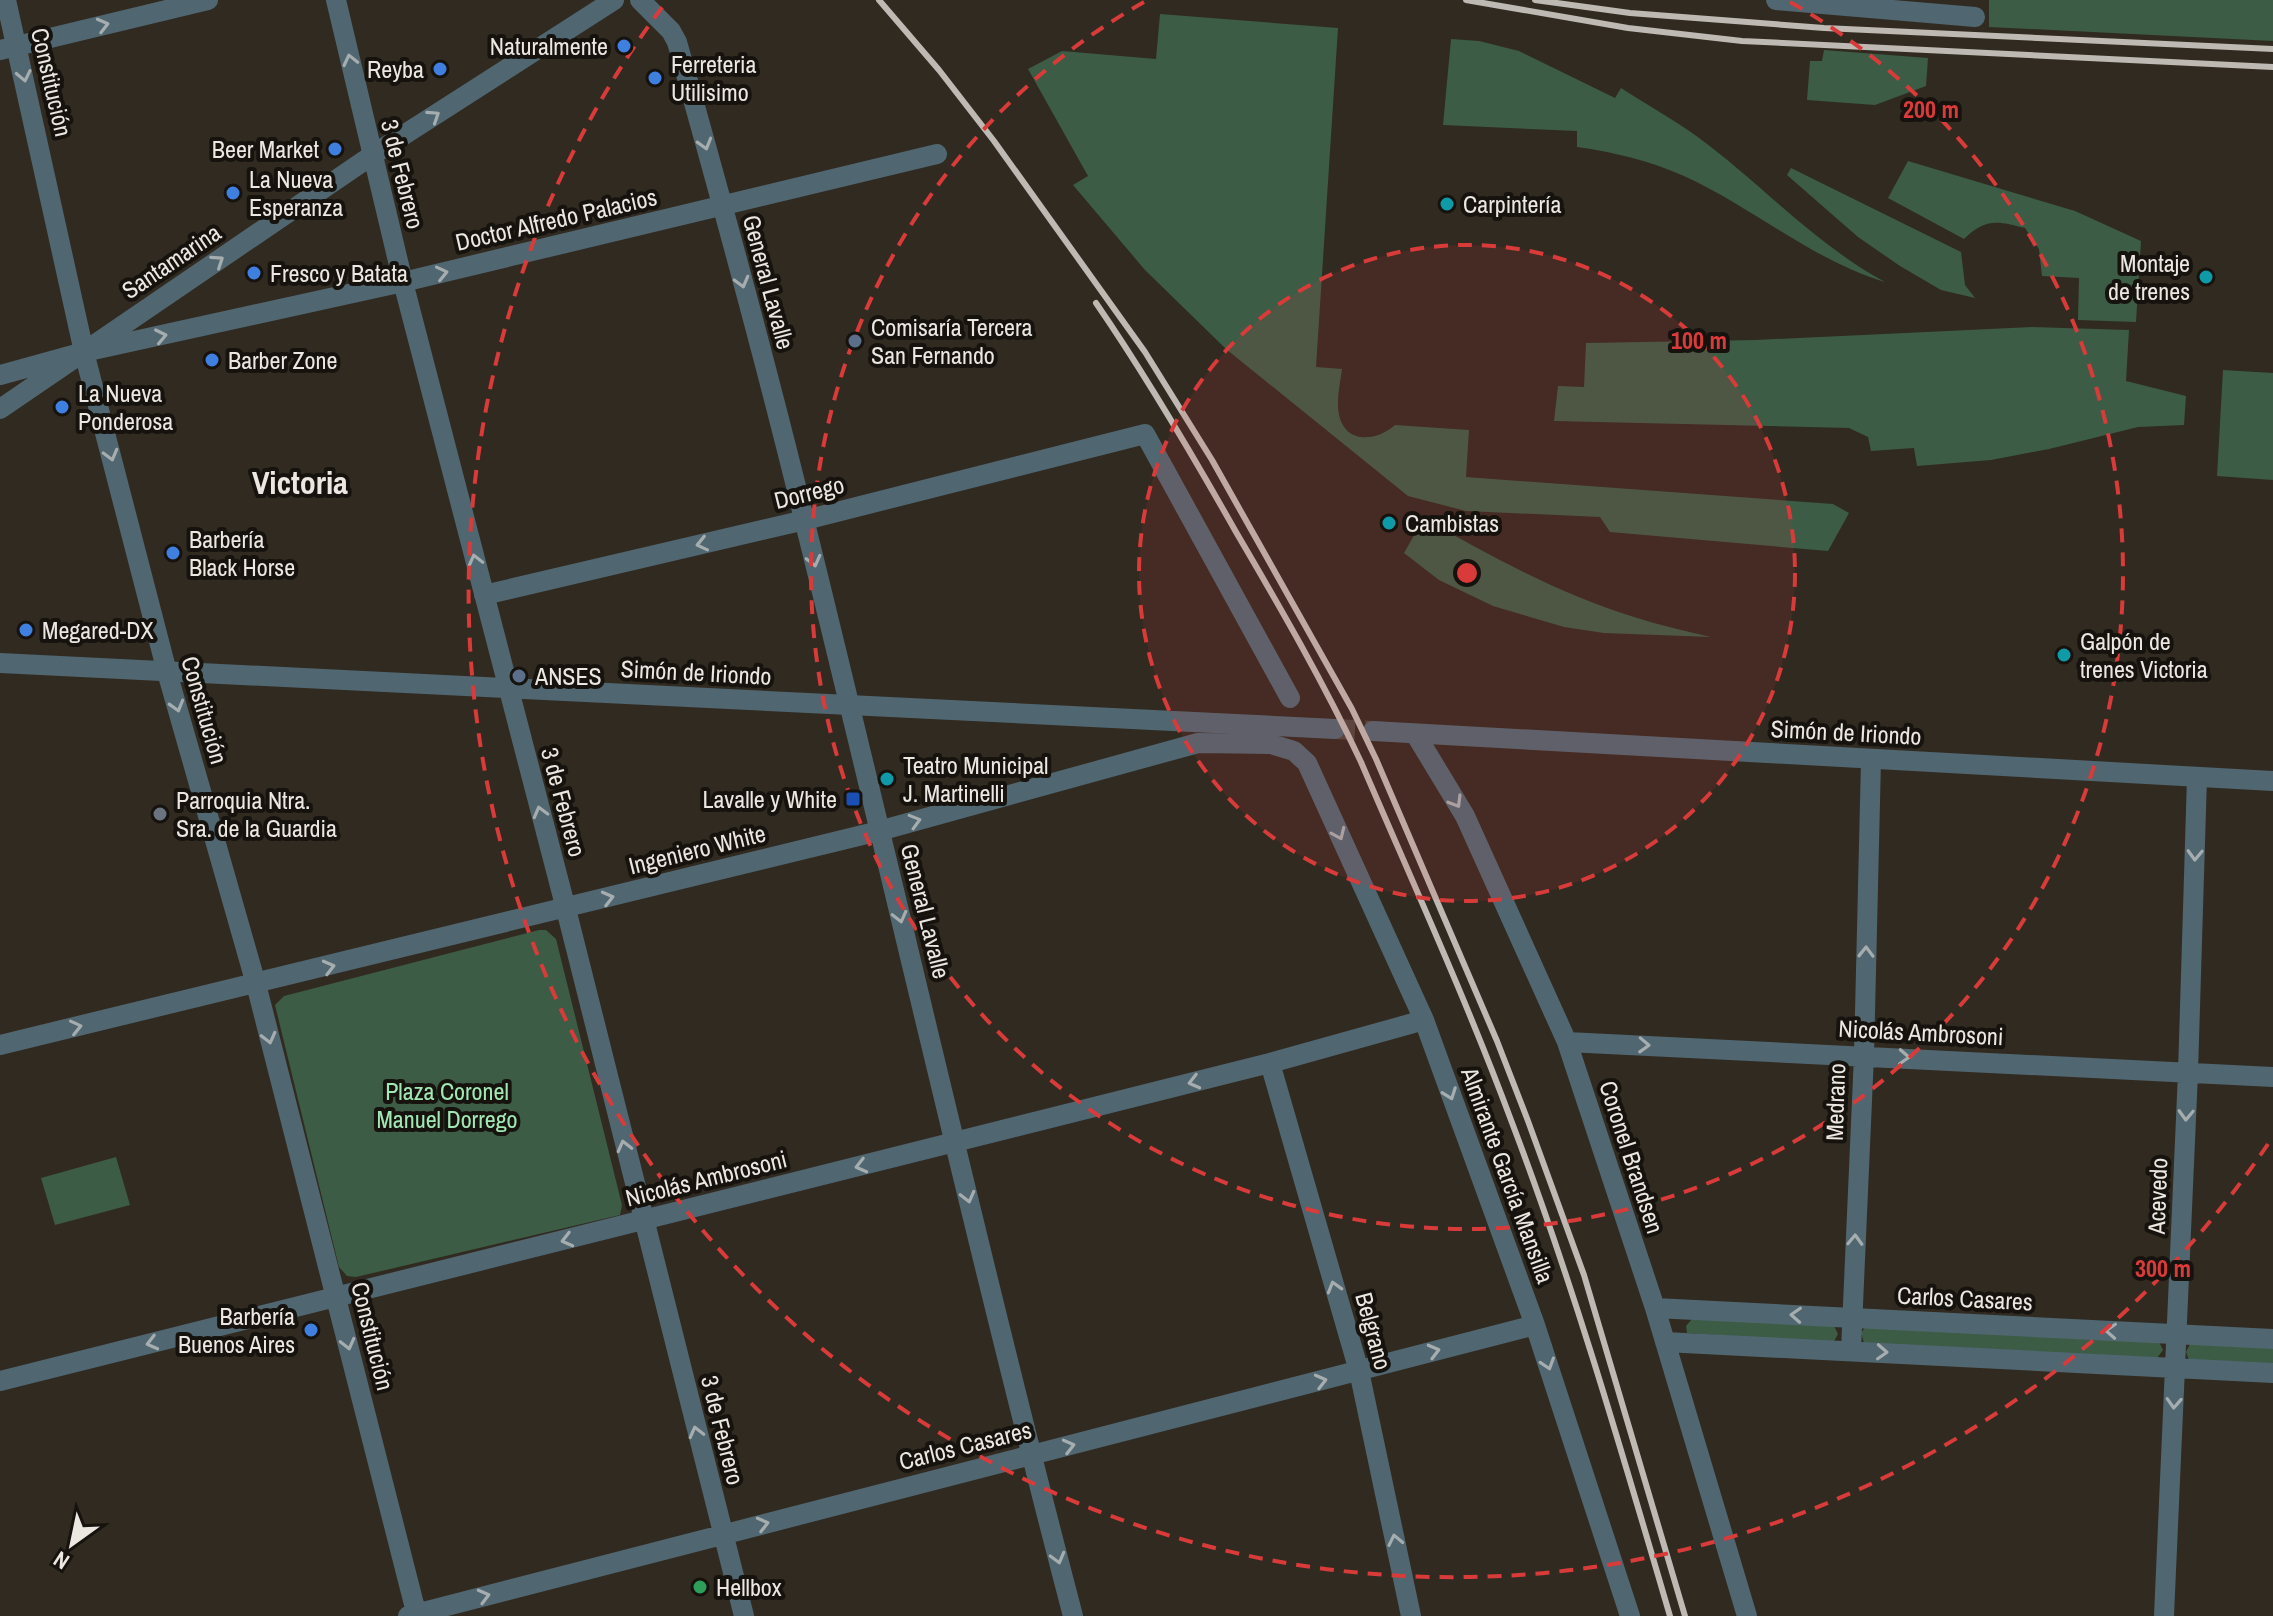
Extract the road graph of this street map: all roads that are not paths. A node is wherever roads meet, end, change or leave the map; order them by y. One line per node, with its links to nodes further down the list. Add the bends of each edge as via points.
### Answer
1 (6, 0): 8 (street, Constitución)
2 (208, 0): 8 (street, one-way to 2)
3 (336, 0): 10 (street, 3 de Febrero, one-way to 3)
4 (614, 0): 10 (street, Santamarina, one-way to 4)
5 (640, 0): 11 (street, General Lavalle, one-way to 11, via 677,42)
6 (1776, 0): 7 (street)
7 (1975, 17)
8 (9, 48): 13 (street, Constitución, one-way to 13)
9 (937, 154): 11 (street, Doctor Alfredo Palacios)
10 (371, 156): 12 (street, 3 de Febrero); 13 (street, Santamarina, one-way to 10)
11 (723, 206): 12 (street, Doctor Alfredo Palacios, one-way to 11); 16 (street, General Lavalle, one-way to 16)
12 (403, 282): 13 (street, Doctor Alfredo Palacios, one-way to 12); 17 (street, 3 de Febrero, one-way to 12)
13 (84, 352): 14 (street, Doctor Alfredo Palacios); 15 (street, Santamarina); 19 (street, Constitución, one-way to 19)
14 (0, 375)
15 (0, 409)
16 (805, 520): 17 (street, Dorrego, one-way to 17); 21 (street, Dorrego, via 1145,434); 22 (street, General Lavalle, one-way to 22)
17 (484, 595): 20 (street, 3 de Febrero)
18 (0, 663): 19 (street, Simón de Iriondo)
19 (167, 672): 20 (street, Simón de Iriondo); 33 (street, Constitución, one-way to 33)
20 (507, 689): 22 (street, Simón de Iriondo); 32 (street, 3 de Febrero, one-way to 20)
21 (1290, 698)
22 (849, 705): 25 (street, Simón de Iriondo); 31 (street, General Lavalle)
23 (1335, 729): 25 (street)
24 (1373, 731): 26 (street, Simón de Iriondo)
25 (1198, 733): 28 (street, Simón de Iriondo, via 1271,744 1294,751); 31 (street, Ingeniero White, one-way to 25)
26 (1416, 735): 27 (street, Simón de Iriondo); 35 (street, Coronel Brandsen, one-way to 35, via 1465,816)
27 (1871, 760): 29 (street, Simón de Iriondo); 37 (street, Medrano, one-way to 27)
28 (1307, 763): 34 (street, Almirante García Mansilla, one-way to 34)
29 (2197, 777): 30 (street, Simón de Iriondo); 39 (street, Acevedo, one-way to 39)
30 (2273, 781)
31 (879, 831): 32 (street, Ingeniero White, one-way to 31); 41 (street, General Lavalle, one-way to 41)
32 (566, 909): 33 (street, Ingeniero White, one-way to 32); 42 (street, 3 de Febrero, one-way to 32)
33 (256, 984): 36 (street, Ingeniero White, one-way to 33); 43 (street, Constitución, one-way to 43)
34 (1424, 1020): 38 (street, Nicolás Ambrosoni); 46 (street, Almirante García Mansilla, one-way to 46)
35 (1567, 1042): 37 (street, Nicolás Ambrosoni, one-way to 37); 44 (street, Coronel Brandsen)
36 (0, 1045)
37 (1864, 1055): 39 (street, Nicolás Ambrosoni, one-way to 39); 45 (street, Medrano, one-way to 37)
38 (1270, 1063): 41 (street, Nicolás Ambrosoni, one-way to 41); 52 (street, Belgrano, one-way to 38)
39 (2188, 1073): 40 (street, Nicolás Ambrosoni); 47 (street, Acevedo, one-way to 47)
40 (2273, 1077)
41 (955, 1142): 42 (street, Nicolás Ambrosoni, one-way to 42); 55 (street, General Lavalle, one-way to 55)
42 (643, 1221): 43 (street, Nicolás Ambrosoni, one-way to 43); 56 (street, 3 de Febrero, one-way to 42)
43 (336, 1297): 54 (street, Nicolás Ambrosoni, one-way to 54); 57 (street, Constitución, one-way to 57)
44 (1655, 1308): 45 (street, Carlos Casares, one-way to 44); 49 (street, Coronel Brandsen)
45 (1852, 1318): 47 (street, Carlos Casares, one-way to 45); 50 (street, Medrano)
46 (1535, 1325): 52 (street, Carlos Casares, one-way to 46); 61 (street, Almirante García Mansilla, one-way to 61)
47 (2177, 1334): 48 (street, Carlos Casares); 51 (street, Acevedo)
48 (2273, 1339)
49 (1665, 1342): 50 (street); 62 (street, Coronel Brandsen)
50 (1851, 1350): 51 (street, one-way to 51)
51 (2175, 1367): 53 (street); 63 (street, Acevedo, one-way to 63)
52 (1359, 1371): 55 (street, Carlos Casares, one-way to 52); 60 (street, Belgrano, one-way to 52)
53 (2273, 1373)
54 (0, 1381)
55 (1031, 1455): 56 (street, Carlos Casares, one-way to 55); 59 (street, General Lavalle, one-way to 59)
56 (722, 1534): 57 (street, Carlos Casares, one-way to 56); 58 (street, 3 de Febrero)
57 (414, 1615)
58 (744, 1616)
59 (1073, 1616)
60 (1411, 1616)
61 (1630, 1616)
62 (1747, 1616)
63 (2164, 1616)

